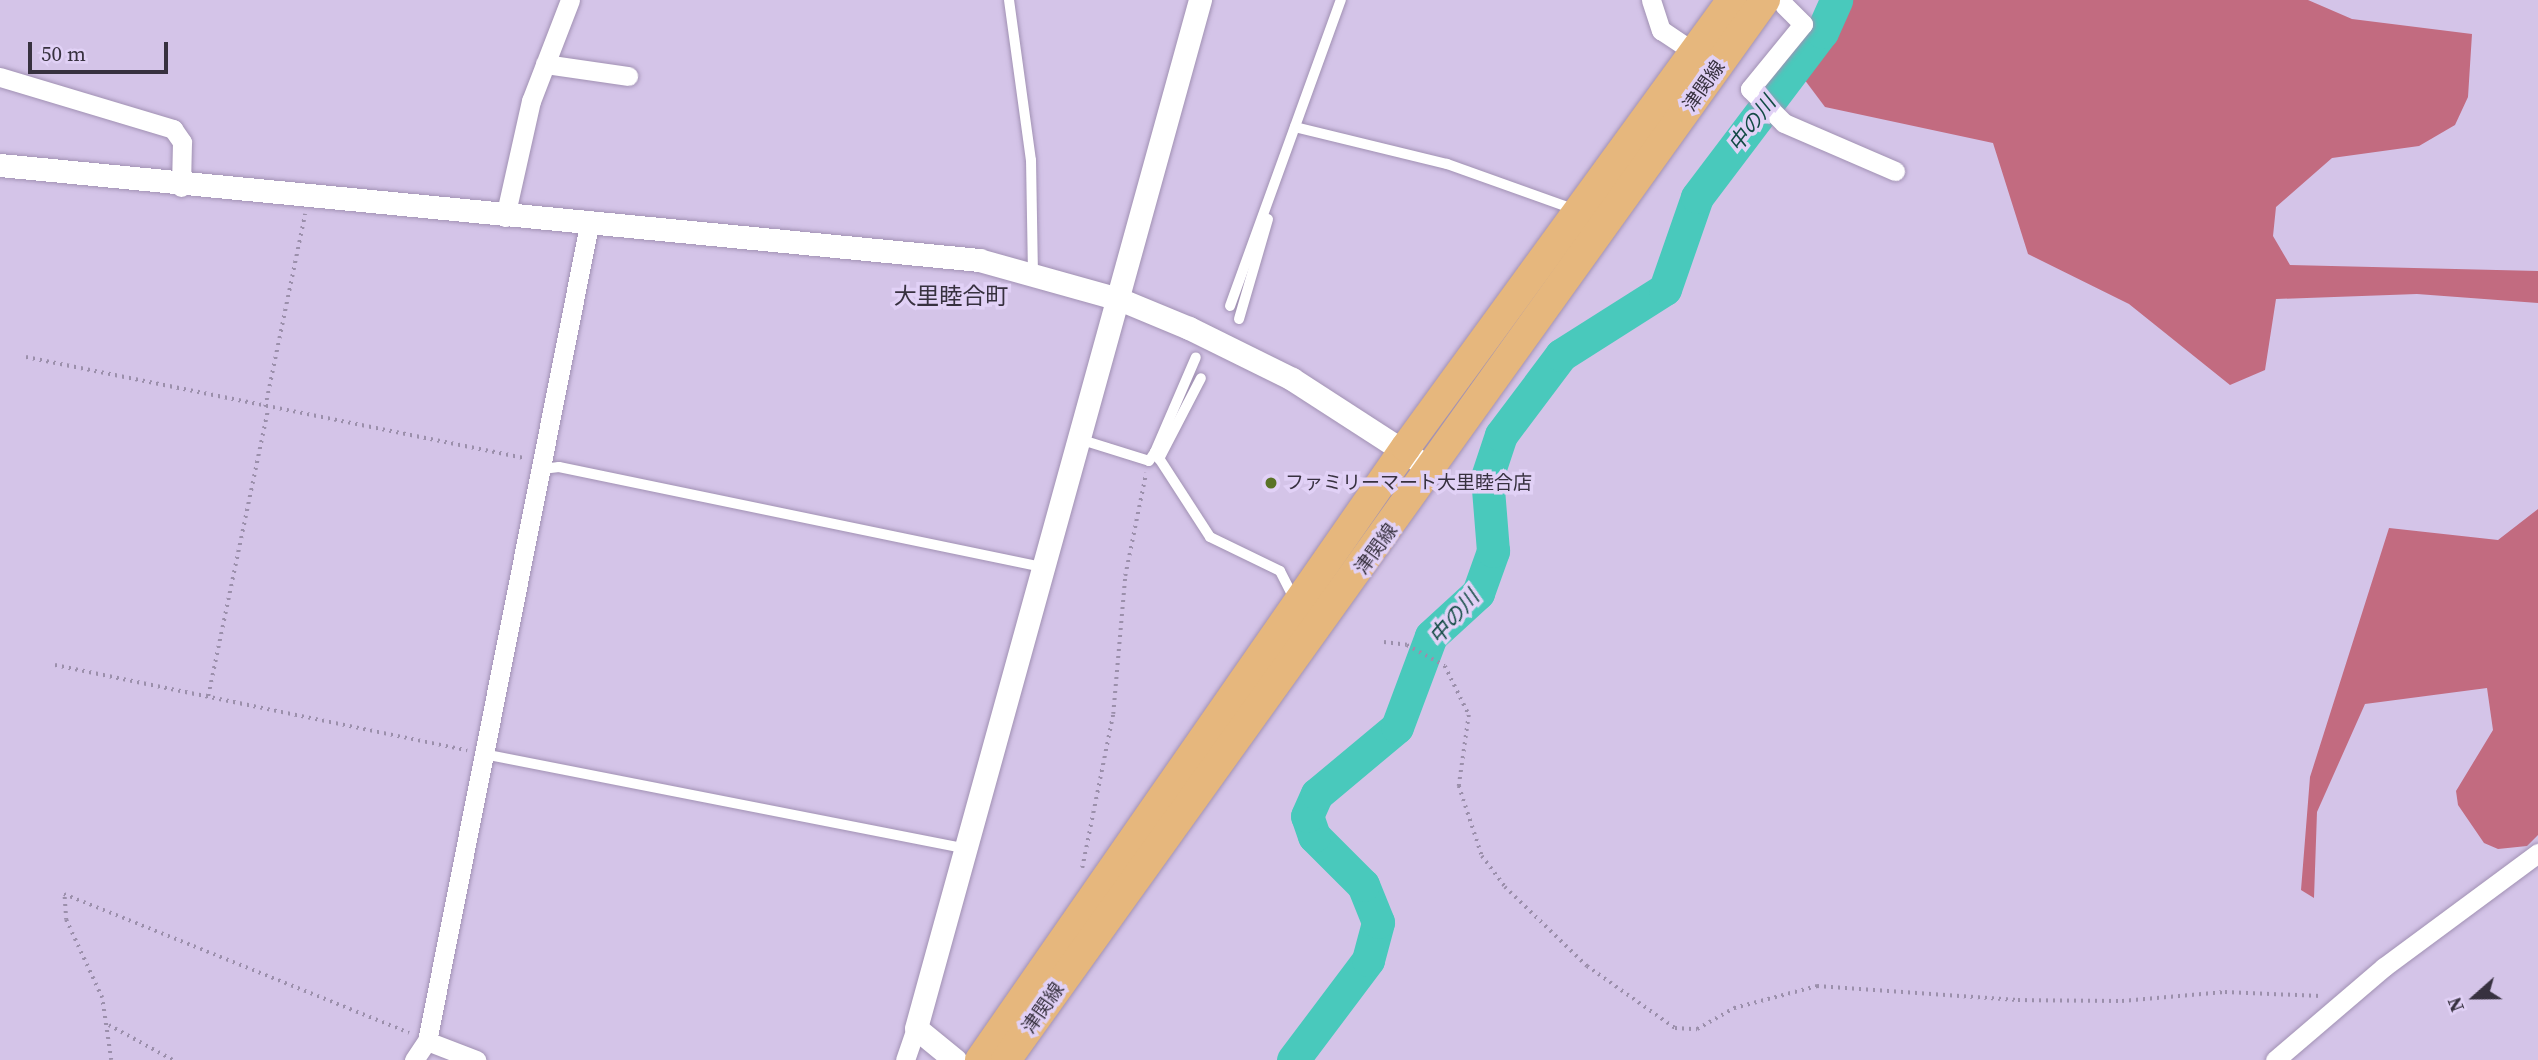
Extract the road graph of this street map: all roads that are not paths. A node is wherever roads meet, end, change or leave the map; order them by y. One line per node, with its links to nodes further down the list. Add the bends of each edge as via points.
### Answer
1 (570, 0): 9 (street)
2 (1009, 0): 20 (lane, via 1031,160)
3 (1200, 0): 21 (street)
4 (1340, 0): 12 (lane)
5 (1651, 0): 8 (street, via 1661,30)
6 (1731, 0): 27 (main road, 津関線)
7 (1774, 3): 14 (street, via 1803,24 1750,89 1773,115); 30 (main road, 津関線)
8 (1682, 44)
9 (545, 64): 10 (street); 18 (street)
10 (628, 76)
11 (0, 77): 15 (street, via 173,129 182,142)
12 (1295, 127): 16 (lane, via 1447,164); 17 (lane)
13 (0, 165): 15 (street)
14 (1895, 171)
15 (181, 187): 18 (street)
16 (1565, 206)
17 (1268, 210): 22 (lane); 23 (lane, via 1268,235)
18 (505, 217): 19 (street)
19 (589, 225): 20 (street, via 979,260); 29 (street)
20 (1033, 275): 21 (street)
21 (1119, 299): 26 (street); 27 (street, via 1292,379)
22 (1230, 306)
23 (1239, 319)
24 (1196, 358): 28 (lane)
25 (1201, 378): 28 (lane)
26 (1078, 439): 28 (lane); 31 (street)
27 (1406, 447): 30 (street); 32 (main road, 津関線)
28 (1154, 457): 32 (lane, via 1210,537 1280,571)
29 (543, 465): 31 (lane); 33 (street)
30 (1431, 469): 43 (main road, 津関線)
31 (1044, 567): 34 (street)
32 (1298, 607): 42 (main road, 津関線)
33 (484, 754): 34 (lane); 37 (street)
34 (967, 848): 36 (street)
35 (2538, 853): 44 (street, via 2347,998)
36 (916, 1028): 40 (street); 41 (street)
37 (427, 1041): 38 (street); 39 (street)
38 (414, 1060)
39 (476, 1060)
40 (905, 1060)
41 (955, 1060)
42 (980, 1060)
43 (1006, 1060)
44 (2275, 1060)

